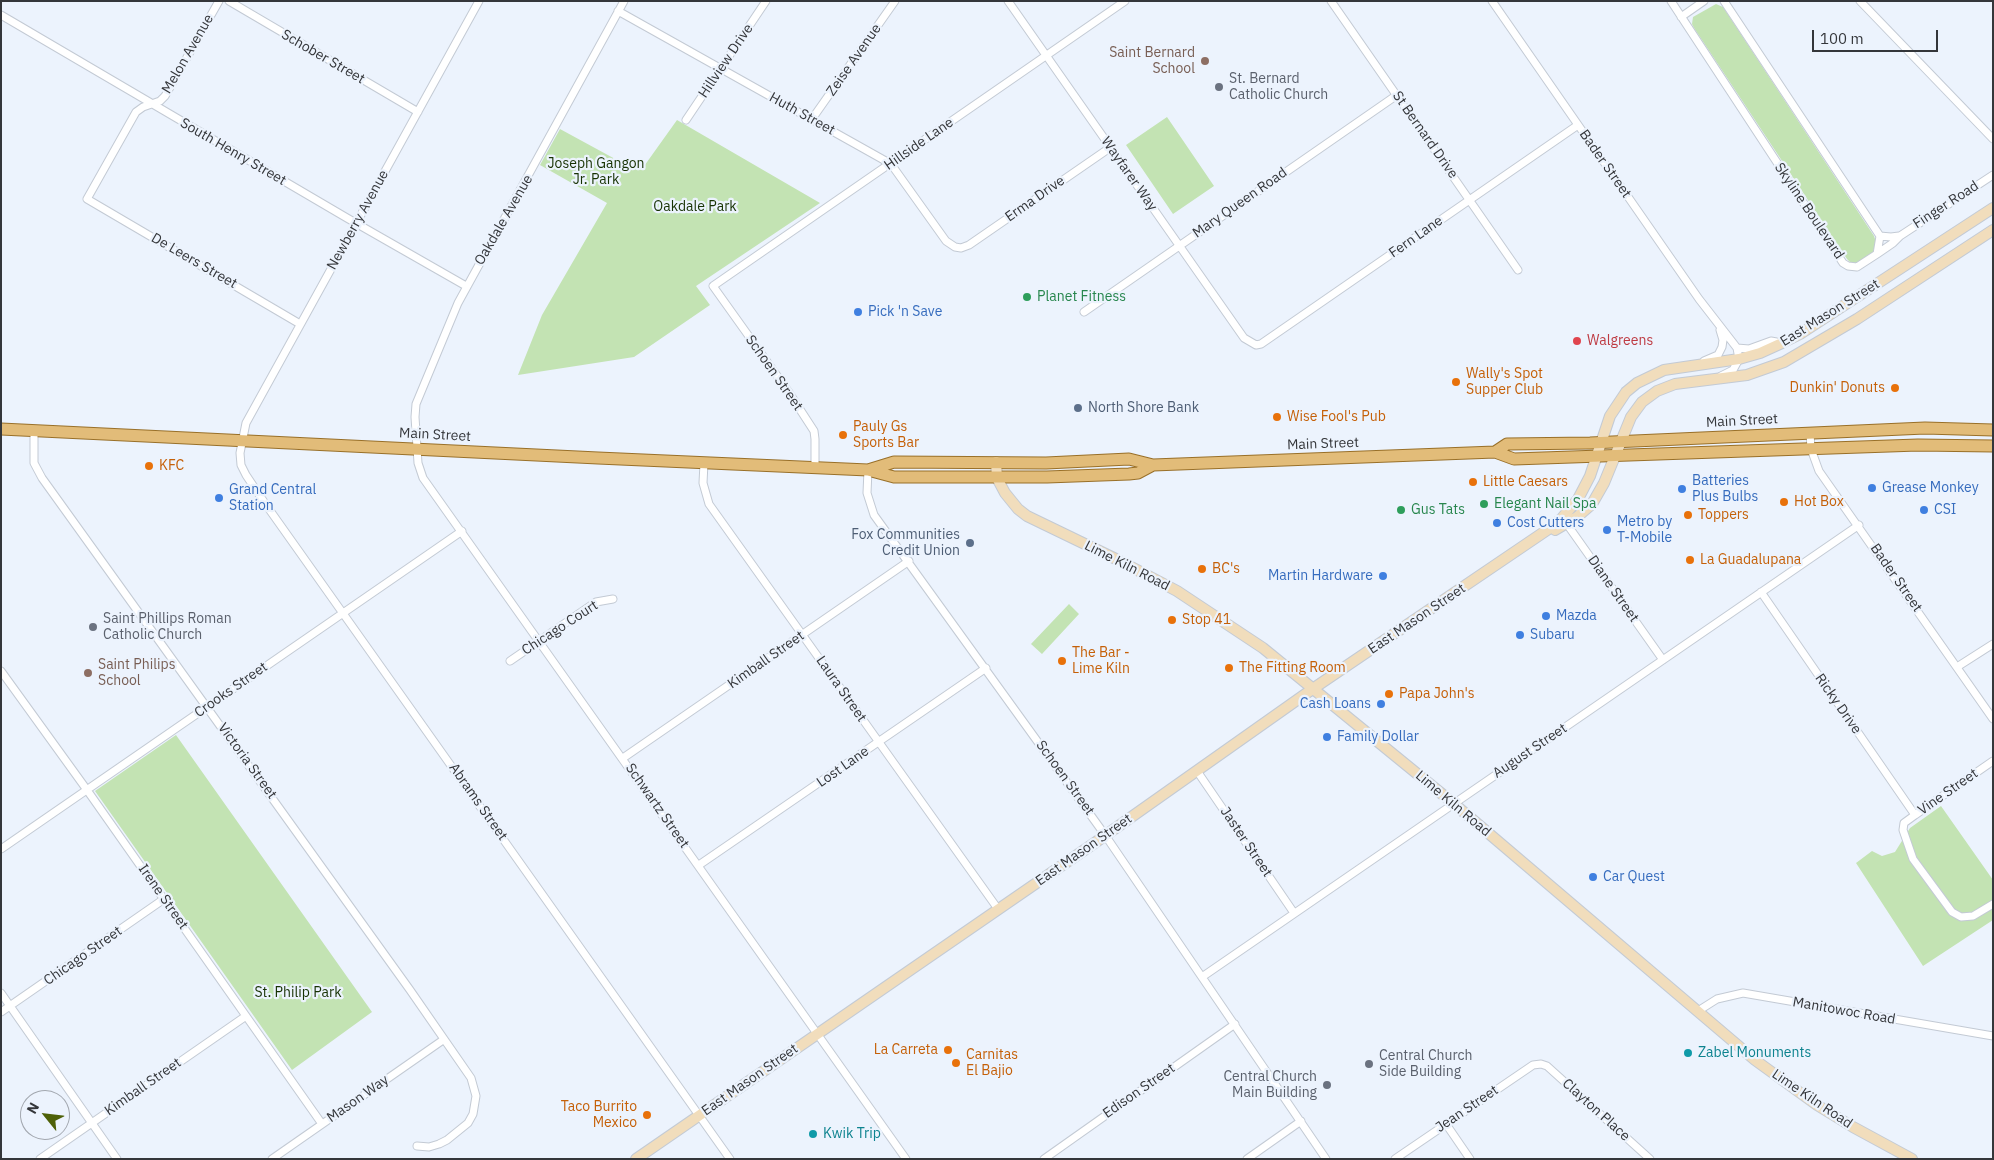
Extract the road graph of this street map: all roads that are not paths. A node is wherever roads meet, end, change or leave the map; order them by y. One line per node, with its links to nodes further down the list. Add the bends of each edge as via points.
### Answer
1 (219, 1): 21 (street, Melon Avenue, via 166,96)
2 (229, 1): 22 (street, Schober Street)
3 (479, 1): 22 (street, Newberry Avenue)
4 (624, 1): 15 (street, Oakdale Avenue)
5 (766, 1): 19 (street, Hillview Drive)
6 (895, 1): 23 (street, Zeise Avenue)
7 (1008, 1): 18 (street, Wayfarer Way)
8 (1125, 1): 18 (street, Hillside Lane)
9 (1331, 1): 20 (street, St Bernard Drive)
10 (1492, 1): 25 (street, Bader Street)
11 (1671, 1): 17 (street, Skyline Boulevard)
12 (1704, 1): 17 (street)
13 (1724, 1): 35 (street)
14 (1860, 1): 26 (street)
15 (618, 11): 19 (street, Huth Street); 41 (street, Oakdale Avenue)
16 (1, 15): 21 (street, South Henry Street)
17 (1681, 17): 39 (street, Skyline Boulevard, via 1843,263 1857,267)
18 (1046, 56): 27 (street, Wayfarer Way); 28 (street, Hillside Lane)
19 (721, 69): 23 (street, Huth Street); 24 (street, Hillview Drive)
20 (1397, 94): 31 (street, St Bernard Drive); 37 (street, Mary Queen Road)
21 (151, 104): 30 (street, Melon Avenue, via 136,112); 33 (street, South Henry Street)
22 (418, 112): 33 (street, Newberry Avenue)
23 (812, 119): 28 (street, Huth Street)
24 (686, 120)
25 (1578, 125): 31 (street, Fern Lane); 45 (street, Bader Street)
26 (1993, 139)
27 (1111, 147): 37 (street, Wayfarer Way); 38 (street, Erma Drive, via 969,245)
28 (891, 164): 38 (street, Huth Street, via 946,241); 42 (street, Hillside Lane)
29 (1993, 175): 36 (street, Finger Road)
30 (87, 199): 44 (street, De Leers Street)
31 (1470, 200): 40 (street, St Bernard Drive); 46 (street, Fern Lane, via 1261,344)
32 (1993, 208): 47 (main road, East Mason Street, via 1808,329 1760,354)
33 (356, 224): 41 (street, South Henry Street); 44 (street, Newberry Avenue)
34 (1993, 230): 49 (main road, East Mason Street, via 1857,319 1784,362 1747,375)
35 (1880, 236): 36 (street); 39 (street)
36 (1900, 236): 39 (street, Skyline Boulevard)
37 (1179, 245): 43 (street, Mary Queen Road); 46 (street, Wayfarer Way, via 1244,338)
38 (958, 248)
39 (1877, 254)
40 (1518, 270)
41 (466, 286): 58 (street, Oakdale Avenue, via 416,404)
42 (713, 286): 66 (street, Schoen Street, via 814,431)
43 (1084, 312)
44 (300, 324): 54 (street, Newberry Avenue, via 246,423)
45 (1719, 327): 47 (street, Bader Street); 48 (street, via 1723,340 1718,355)
46 (1252, 344)
47 (1738, 353): 48 (main road, East Mason Street); 49 (street, via 1733,370)
48 (1698, 365): 56 (main road, East Mason Street, via 1664,370 1637,383 1614,408)
49 (1711, 381): 55 (main road, East Mason Street, via 1676,384 1657,391 1636,409)
50 (1, 429): 51 (main road, Main Street)
51 (34, 430): 54 (main road, Main Street); 85 (street, Victoria Street, via 33,455 37,470)
52 (1993, 430): 53 (main road, Main Street, via 1925,428)
53 (1810, 433): 55 (main road, Main Street); 59 (street, Bader Street)
54 (242, 441): 58 (main road, Main Street); 75 (street, Abrams Street, via 240,459 246,476)
55 (1621, 441): 56 (main road, Main Street); 61 (main road, East Mason Street)
56 (1600, 442): 60 (main road, Main Street, via 1507,444); 62 (main road, East Mason Street)
57 (1993, 446): 59 (main road, Main Street)
58 (416, 449): 64 (main road, Main Street); 71 (street, Schwartz Street, via 423,478)
59 (1812, 449): 61 (main road, Main Street); 70 (street, Bader Street, via 1819,471)
60 (1495, 452): 62 (main road, Main Street, via 1514,459); 65 (main road, Main Street)
61 (1615, 456): 62 (main road, Main Street); 69 (main road, East Mason Street, via 1592,504)
62 (1596, 457): 69 (main road, East Mason Street, via 1583,491)
63 (996, 462): 65 (main road, Main Street, via 1133,459); 67 (main road, Main Street, via 894,462); 68 (main road, Lime Kiln Road)
64 (704, 463): 66 (main road, Main Street); 76 (street, Laura Street, via 703,483 709,504)
65 (1153, 465): 68 (main road, Main Street, via 1134,474)
66 (815, 467): 67 (main road, Main Street)
67 (868, 470): 68 (main road, Main Street, via 894,477); 72 (street, Schoen Street, via 867,493 874,515)
68 (997, 478): 84 (main road, Lime Kiln Road, via 1012,502 1027,516 1192,600 1263,648)
69 (1564, 521): 79 (street, Diane Street); 84 (main road, East Mason Street)
70 (1859, 525): 73 (street, August Street); 81 (street, Bader Street)
71 (462, 531): 75 (street, Crooks Street); 77 (street, Schwartz Street)
72 (909, 561): 76 (street, Kimball Street); 82 (street, Schoen Street)
73 (1761, 592): 79 (street, August Street); 93 (street, Ricky Drive)
74 (613, 599): 77 (street, Chicago Court, via 596,602)
75 (343, 612): 85 (street, Crooks Street); 112 (street, Abrams Street)
76 (803, 635): 87 (street, Laura Street); 88 (street, Kimball Street)
77 (539, 640): 80 (street, Chicago Court); 88 (street, Schwartz Street)
78 (1993, 644): 81 (street)
79 (1663, 660): 92 (street, August Street)
80 (510, 661)
81 (1957, 667): 86 (street, Bader Street)
82 (986, 668): 87 (street, Lost Lane); 94 (street, Schoen Street)
83 (1, 670): 91 (street, Irene Street)
84 (1314, 688): 90 (main road, East Mason Street); 92 (main road, Lime Kiln Road)
85 (207, 706): 91 (street, Crooks Street); 110 (street, Victoria Street)
86 (1993, 719)
87 (879, 742): 96 (street, Lost Lane); 99 (street, Laura Street)
88 (623, 758): 96 (street, Schwartz Street)
89 (1993, 761): 93 (street, Vine Street)
90 (1198, 771): 94 (main road, East Mason Street); 100 (street, Jaster Street)
91 (87, 790): 95 (street, Crooks Street); 97 (street, Irene Street)
92 (1453, 803): 100 (street, August Street); 104 (main road, Lime Kiln Road)
93 (1915, 815): 98 (street, Vine Street, via 1904,823 1904,838 1913,858 1952,912 1960,917 1973,916)
94 (1105, 835): 99 (main road, East Mason Street); 101 (street, Schoen Street)
95 (1, 849)
96 (699, 865): 108 (street, Schwartz Street)
97 (164, 899): 103 (street, Chicago Street); 106 (street, Irene Street)
98 (1993, 904)
99 (998, 909): 108 (main road, East Mason Street)
100 (1294, 914): 101 (street, August Street)
101 (1202, 977): 107 (street, Schoen Street)
102 (1, 993): 103 (street)
103 (10, 1006): 105 (street, Chicago Street); 114 (street)
104 (1698, 1011): 109 (street, Manitowoc Road, via 1717,999 1743,993); 130 (main road, Lime Kiln Road, via 1755,1060 1808,1099)
105 (1, 1012)
106 (246, 1016): 114 (street, Kimball Street); 115 (street, Irene Street)
107 (1235, 1024): 113 (street, Schoen Street); 124 (street, Edison Street)
108 (818, 1033): 112 (main road, East Mason Street); 123 (street, Schwartz Street)
109 (1993, 1036)
110 (443, 1040): 115 (street, Mason Way); 117 (street, Victoria Street, via 471,1078 475,1088 475,1106 463,1128 439,1144)
111 (1541, 1064): 116 (street, Jean Street, via 1533,1065); 129 (street, Clayton Place)
112 (700, 1114): 121 (main road, East Mason Street); 122 (street, Abrams Street)
113 (1301, 1121): 125 (street); 126 (street, Schoen Street)
114 (92, 1123): 118 (street, Kimball Street); 119 (street)
115 (322, 1124): 120 (street, Mason Way)
116 (1446, 1124): 127 (street, Jean Street); 128 (street)
117 (417, 1146)
118 (40, 1159)
119 (117, 1159)
120 (272, 1159)
121 (636, 1159)
122 (730, 1159)
123 (906, 1159)
124 (1044, 1159)
125 (1247, 1159)
126 (1326, 1159)
127 (1395, 1159)
128 (1470, 1159)
129 (1650, 1159)
130 (1912, 1159)

